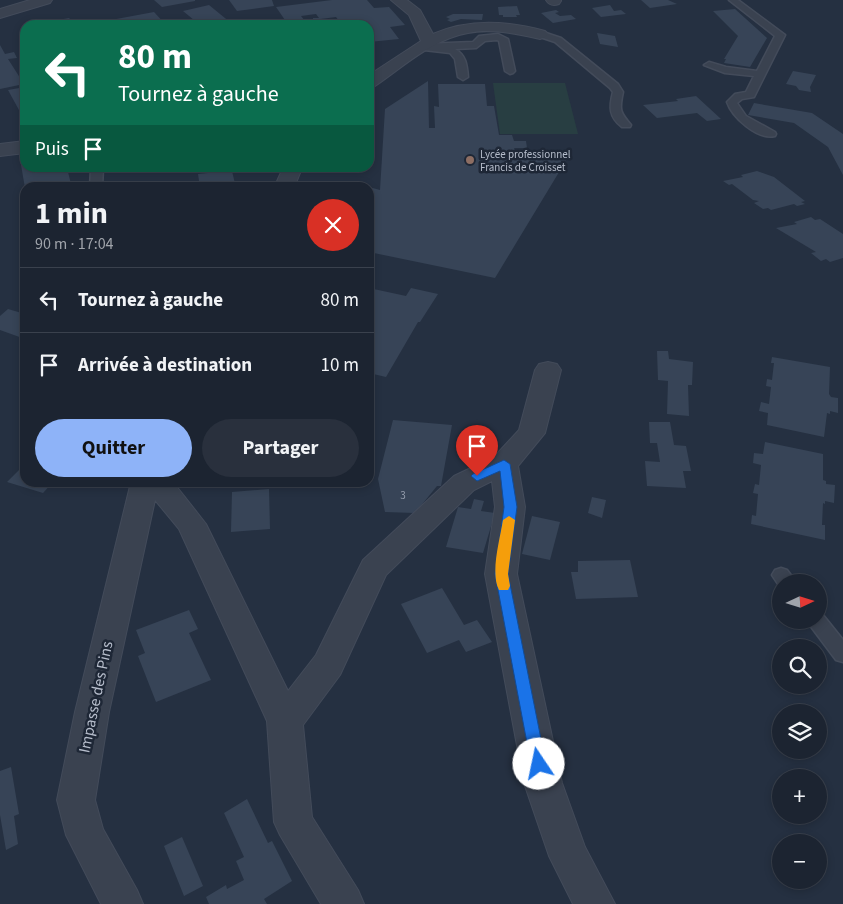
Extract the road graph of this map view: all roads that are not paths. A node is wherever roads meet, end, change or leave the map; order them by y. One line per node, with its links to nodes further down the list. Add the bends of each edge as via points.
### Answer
1 (45, 0): 4 (street)
2 (398, 0): 6 (street, via 415,13)
3 (734, 0): 9 (lane, via 780,35)
4 (0, 14)
5 (540, 34): 6 (street, via 470,28); 12 (lane, via 564,45 614,86 618,92 614,111)
6 (427, 45): 8 (lane, via 476,45 482,38 498,36 503,39); 10 (lane, via 457,53 462,62); 11 (street)
7 (709, 65): 9 (lane)
8 (510, 71)
9 (759, 74): 13 (lane, via 750,95 739,96 732,102 742,120)
10 (463, 77)
11 (374, 79)
12 (626, 125)
13 (771, 134)
14 (20, 148): 15 (street)
15 (0, 150)
16 (548, 370): 17 (street, via 532,433)
17 (504, 464): 22 (street, via 464,483 374,568 328,665); 25 (street, via 510,507 501,574 542,783 569,856)
18 (144, 487): 23 (street, Impasse des Pins, via 92,712 76,800 85,835)
19 (161, 487): 22 (street, via 191,524)
20 (823, 629): 21 (lane)
21 (843, 654)
22 (285, 721): 24 (street, via 292,822)
23 (123, 904)
24 (344, 904)
25 (595, 904)

